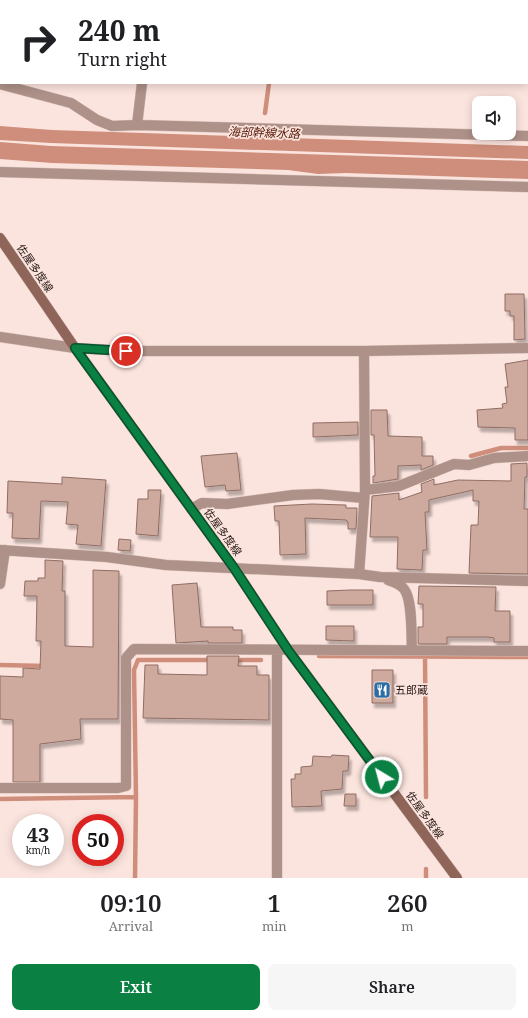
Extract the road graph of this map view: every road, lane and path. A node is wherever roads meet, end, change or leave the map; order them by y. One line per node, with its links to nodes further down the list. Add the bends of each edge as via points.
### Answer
1 (0, 84): 3 (street, via 70,103 112,126)
2 (142, 84): 3 (street)
3 (137, 125): 4 (street)
4 (528, 136)
5 (0, 172): 6 (street)
6 (528, 187)
7 (0, 238): 9 (main road, 佐屋多度線)
8 (0, 337): 9 (street)
9 (75, 348): 11 (street, via 126,351); 14 (main road, 佐屋多度線)
10 (528, 348): 11 (street)
11 (364, 351): 13 (street)
12 (528, 456): 13 (street, via 494,458 469,465 454,464 399,486)
13 (364, 494): 14 (street, via 293,495 227,504 202,503); 17 (street)
14 (191, 509): 16 (main road, 佐屋多度線)
15 (2, 550): 16 (street, via 107,557 166,565); 20 (street)
16 (234, 568): 17 (street); 22 (main road, 佐屋多度線)
17 (359, 574): 18 (street)
18 (380, 578): 19 (street); 23 (street, via 396,582 404,588 409,597)
19 (528, 581)
20 (0, 584)
21 (277, 650): 22 (street); 25 (street, via 134,649 126,658 126,786); 26 (street)
22 (288, 650): 23 (street); 27 (main road, 佐屋多度線)
23 (412, 650): 24 (street)
24 (528, 651)
25 (0, 788)
26 (277, 878)
27 (457, 878)

